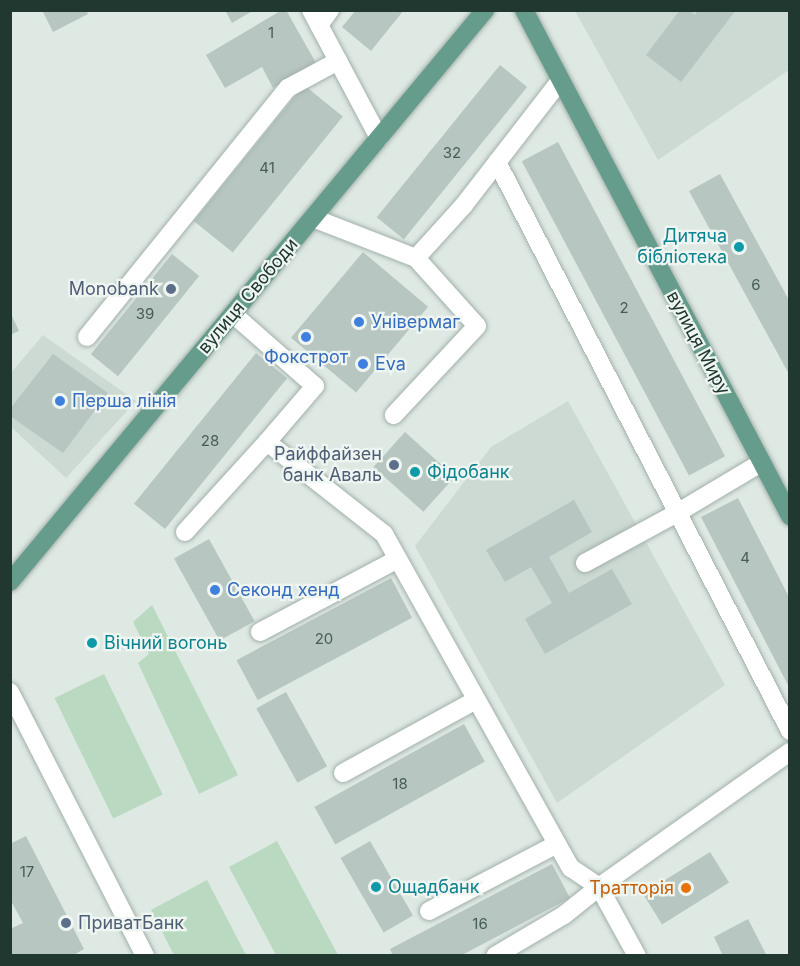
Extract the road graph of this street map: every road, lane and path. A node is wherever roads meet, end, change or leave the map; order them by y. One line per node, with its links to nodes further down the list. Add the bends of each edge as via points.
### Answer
1 (485, 10): 6 (main road, вулиця Свободи)
2 (524, 10): 5 (main road, вулиця Миру)
3 (320, 15): 4 (street)
4 (338, 61): 6 (street); 11 (street, via 288,88)
5 (560, 81): 7 (street); 14 (main road, вулиця Миру)
6 (379, 138): 8 (main road, вулиця Свободи)
7 (497, 162): 9 (street); 16 (street)
8 (313, 218): 9 (street); 10 (main road, вулиця Свободи)
9 (416, 258): 12 (street, via 477,326)
10 (233, 314): 13 (street, via 315,386); 21 (main road, вулиця Свободи)
11 (87, 337)
12 (394, 415)
13 (267, 442): 18 (street); 19 (street, via 384,534)
14 (761, 463): 15 (main road, вулиця Миру); 16 (street)
15 (784, 492): 17 (main road, вулиця Миру)
16 (677, 513): 20 (street); 25 (street)
17 (789, 516)
18 (185, 532)
19 (398, 559): 22 (street); 24 (street)
20 (585, 563)
21 (10, 582)
22 (260, 632)
23 (10, 692): 31 (street)
24 (476, 700): 27 (street); 28 (street)
25 (789, 731)
26 (789, 752): 29 (street)
27 (343, 773)
28 (557, 844): 29 (street, via 571,868); 30 (street)
29 (599, 887): 32 (street, via 564,915); 33 (street)
30 (429, 911)
31 (145, 956)
32 (495, 956)
33 (637, 956)

